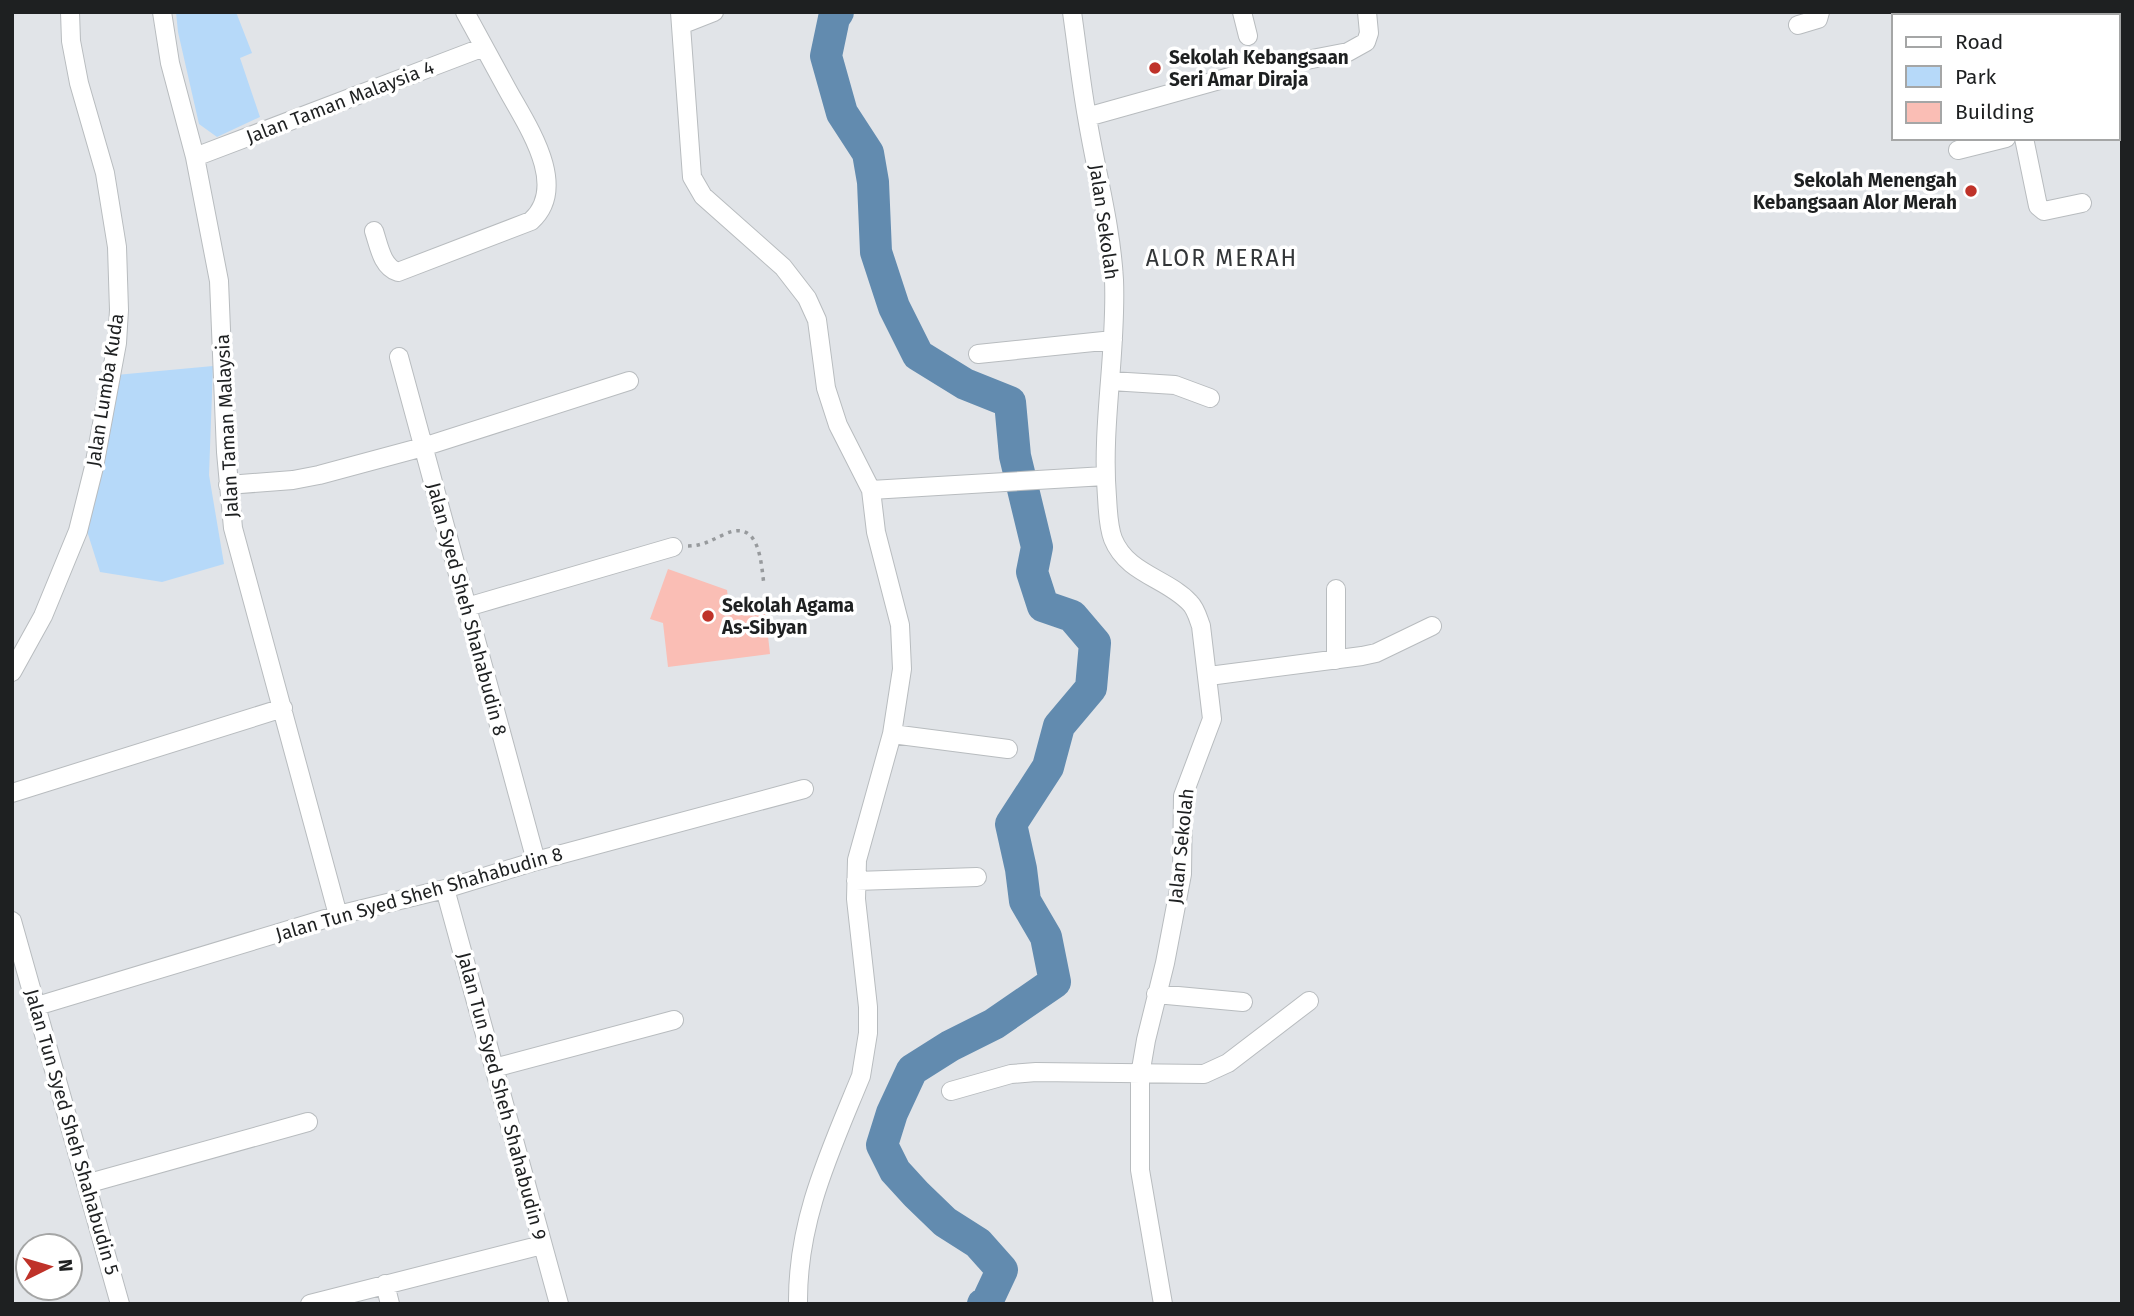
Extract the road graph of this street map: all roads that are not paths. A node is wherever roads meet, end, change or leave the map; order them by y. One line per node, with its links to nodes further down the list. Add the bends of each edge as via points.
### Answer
1 (69, 12): 35 (street, Jalan Lumba Kuda, via 79,83 105,173 117,247 117,343 78,531 43,616)
2 (162, 12): 17 (street, Jalan Taman Malaysia, via 170,63)
3 (465, 12): 12 (street)
4 (714, 12): 9 (street)
5 (1072, 12): 13 (street, Jalan Sekolah)
6 (1242, 12): 11 (street)
7 (1367, 12): 13 (street, via 1366,42 1348,52 1255,69)
8 (1820, 12): 10 (street, via 1814,22)
9 (681, 18): 29 (street, via 692,177 703,196 783,267 807,298 817,320 826,388 838,425)
10 (1798, 25)
11 (1248, 36)
12 (484, 47): 17 (street, Jalan Taman Malaysia 4); 19 (street, via 543,162 547,188 540,213 531,221 398,272 386,265)
13 (1087, 117): 20 (street, Jalan Sekolah, via 1109,229)
14 (1998, 140): 16 (street)
15 (2024, 140): 18 (street, via 2040,209)
16 (1958, 150)
17 (195, 157): 28 (street, Jalan Taman Malaysia, via 219,281)
18 (2082, 203)
19 (374, 231)
20 (1113, 340): 21 (street); 24 (street, Jalan Sekolah)
21 (978, 354)
22 (399, 357): 26 (street, Jalan Syed Sheh Shahabudin 8)
23 (629, 381): 26 (street)
24 (1111, 381): 25 (street, via 1175,384); 27 (street, Jalan Sekolah)
25 (1210, 398)
26 (423, 447): 28 (street, via 293,480); 32 (street, Jalan Syed Sheh Shahabudin 8)
27 (1105, 476): 29 (street); 36 (street, Jalan Sekolah, via 1113,540 1132,565 1190,603 1201,626)
28 (228, 485): 37 (street, Jalan Taman Malaysia, via 233,528)
29 (871, 490): 38 (street, via 876,532 901,625 902,669)
30 (673, 547): 32 (street)
31 (1336, 589): 34 (street)
32 (467, 607): 42 (street, Jalan Syed Sheh Shahabudin 8)
33 (1432, 626): 34 (street, via 1376,653)
34 (1336, 660): 36 (street)
35 (12, 672)
36 (1209, 676): 48 (street, Jalan Sekolah, via 1212,719 1183,796 1182,874)
37 (283, 708): 41 (street); 46 (street, Jalan Taman Malaysia)
38 (892, 734): 39 (street); 44 (street, via 861,844)
39 (1008, 749)
40 (804, 789): 42 (street, Jalan Tun Syed Sheh Shahabudin 8)
41 (12, 793)
42 (536, 862): 45 (street, Jalan Tun Syed Sheh Shahabudin 8)
43 (977, 877): 44 (street)
44 (856, 881): 64 (street, via 868,1007 865,1060 815,1189 801,1247)
45 (445, 889): 46 (street, Jalan Tun Syed Sheh Shahabudin 8); 53 (street, Jalan Tun Syed Sheh Shahabudin 9)
46 (338, 915): 51 (street, Jalan Tun Syed Sheh Shahabudin 8)
47 (12, 921): 51 (street, Jalan Tun Syed Sheh Shahabudin 5)
48 (1156, 994): 50 (street); 54 (street, Jalan Sekolah)
49 (1309, 1001): 54 (street, via 1216,1070 1187,1076)
50 (1243, 1002)
51 (37, 1006): 57 (street, Jalan Tun Syed Sheh Shahabudin 5)
52 (674, 1020): 53 (street)
53 (495, 1068): 58 (street, Jalan Tun Syed Sheh Shahabudin 9)
54 (1140, 1075): 55 (street, via 1010,1074); 65 (street, Jalan Sekolah, via 1140,1170)
55 (951, 1091)
56 (308, 1122): 57 (street)
57 (86, 1184): 60 (street, Jalan Tun Syed Sheh Shahabudin 5)
58 (542, 1245): 59 (street); 63 (street, Jalan Tun Syed Sheh Shahabudin 9)
59 (385, 1284): 61 (street); 62 (street)
60 (120, 1304)
61 (310, 1304)
62 (390, 1304)
63 (559, 1304)
64 (799, 1304)
65 (1163, 1304)

